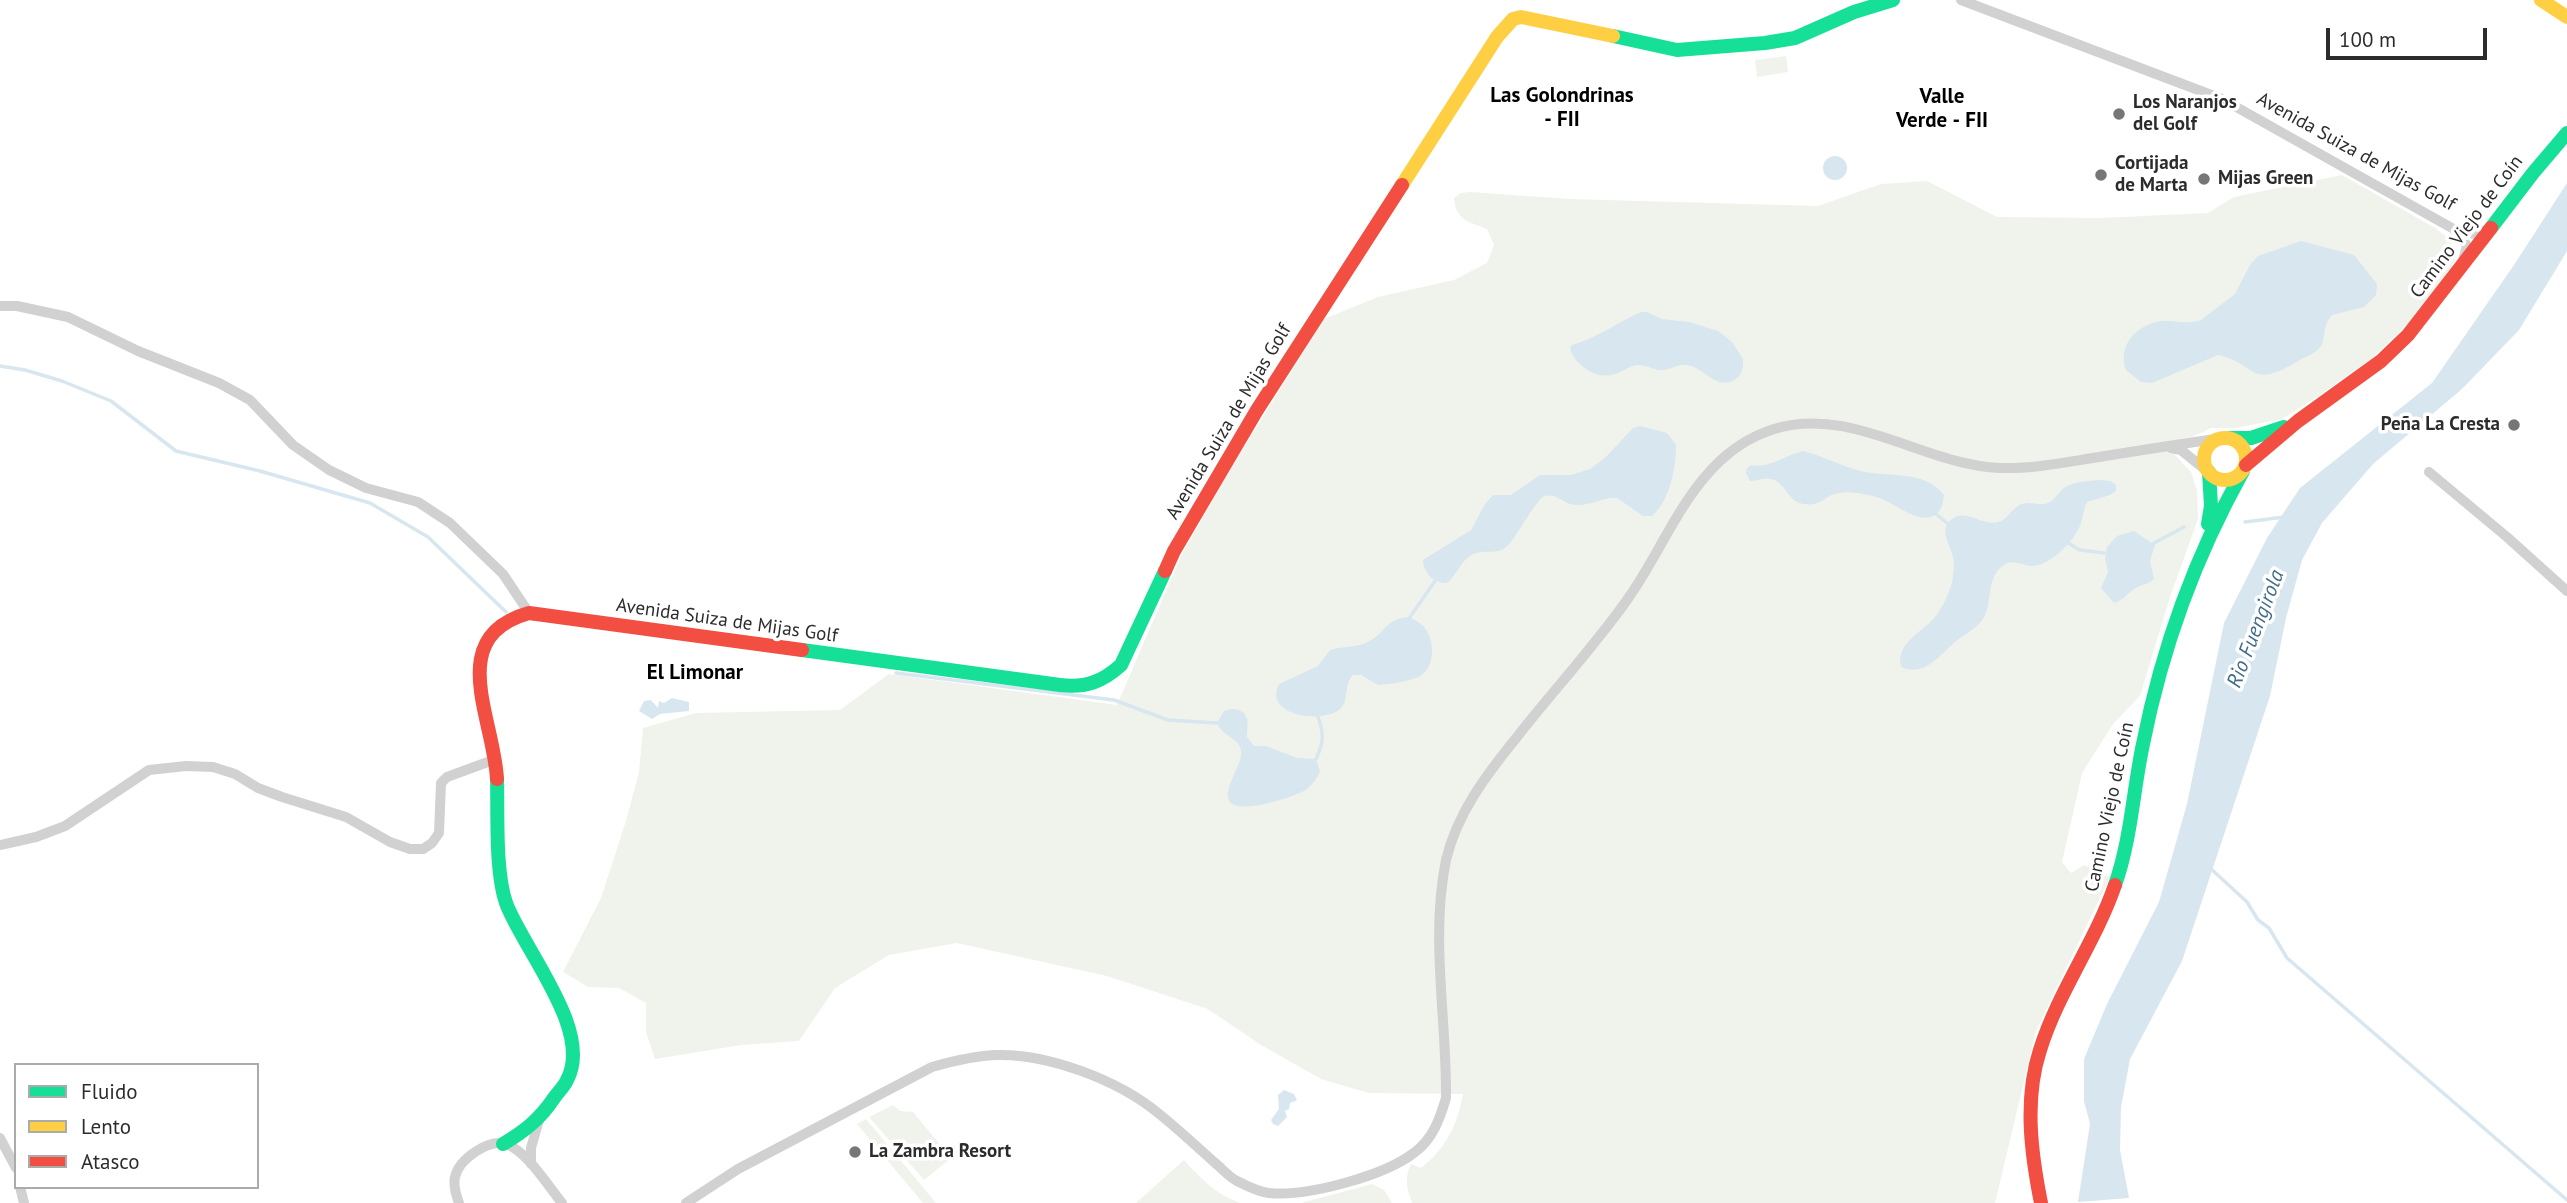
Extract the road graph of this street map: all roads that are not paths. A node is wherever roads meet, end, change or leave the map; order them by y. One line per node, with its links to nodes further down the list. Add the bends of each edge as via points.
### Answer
1 (1893, 0): 18 (main road, Avenida Suiza de Mijas Golf, via 1795,38 1677,50 1513,19 1497,37 1257,410 1174,551 1121,665 1095,685 1080,687)
2 (1961, 0): 7 (street, Avenida Suiza de Mijas Golf, via 2222,99)
3 (2541, 0): 4 (main road)
4 (2563, 14)
5 (2567, 133): 6 (main road, Camino Viejo de Coín)
6 (2493, 226): 7 (street, Avenida Suiza de Mijas Golf, via 2477,233); 8 (main road, Camino Viejo de Coín)
7 (2459, 232): 8 (street, Avenida Suiza de Mijas Golf, via 2467,246)
8 (2460, 270): 10 (main road, Camino Viejo de Coín, via 2381,361)
9 (0, 306): 18 (street, via 68,317 250,400 293,446 329,470 366,488 418,502 450,523 503,574)
10 (2298, 421): 11 (main road, Camino Viejo de Coín, via 2251,438); 13 (main road, Camino Viejo de Coín)
11 (2226, 438): 12 (street); 13 (main road, via 2245,451); 14 (main road, via 2206,450)
12 (2163, 446): 14 (street, via 2181,450); 28 (street, via 2000,468 1951,460 1862,431 1798,425 1757,436 1721,460 1680,511 1606,629 1496,763 1464,813 1446,861 1441,908 1446,1098 1430,1138 1415,1153 1388,1167 1345,1182 1267,1193 1236,1181 1156,1111 1102,1080 1072,1068 997,1055 933,1067 738,1169)
13 (2244, 468): 14 (main road, via 2238,476 2225,480); 16 (main road, Camino Viejo de Coín)
14 (2208, 471): 16 (main road, Camino Viejo de Coín, via 2211,506)
15 (2429, 472): 17 (street)
16 (2207, 536): 29 (main road, Camino Viejo de Coín, via 2162,663 2119,876 2046,1032 2036,1065 2031,1158)
17 (2567, 591)
18 (522, 615): 19 (main road, via 501,624 481,655 478,672)
19 (496, 759): 20 (street, via 441,783 439,833 423,849 390,842 345,817 258,788 235,774 186,766 149,770 65,826); 21 (main road, via 500,874 506,902 572,1039 568,1079)
20 (0, 845)
21 (540, 1118): 23 (main road); 25 (street)
22 (0, 1138): 24 (street)
23 (503, 1144): 25 (street); 26 (street, via 481,1149 458,1169 454,1185)
24 (14, 1164)
25 (531, 1164): 27 (street)
26 (459, 1203)
27 (562, 1203)
28 (686, 1203)
29 (2041, 1203)

